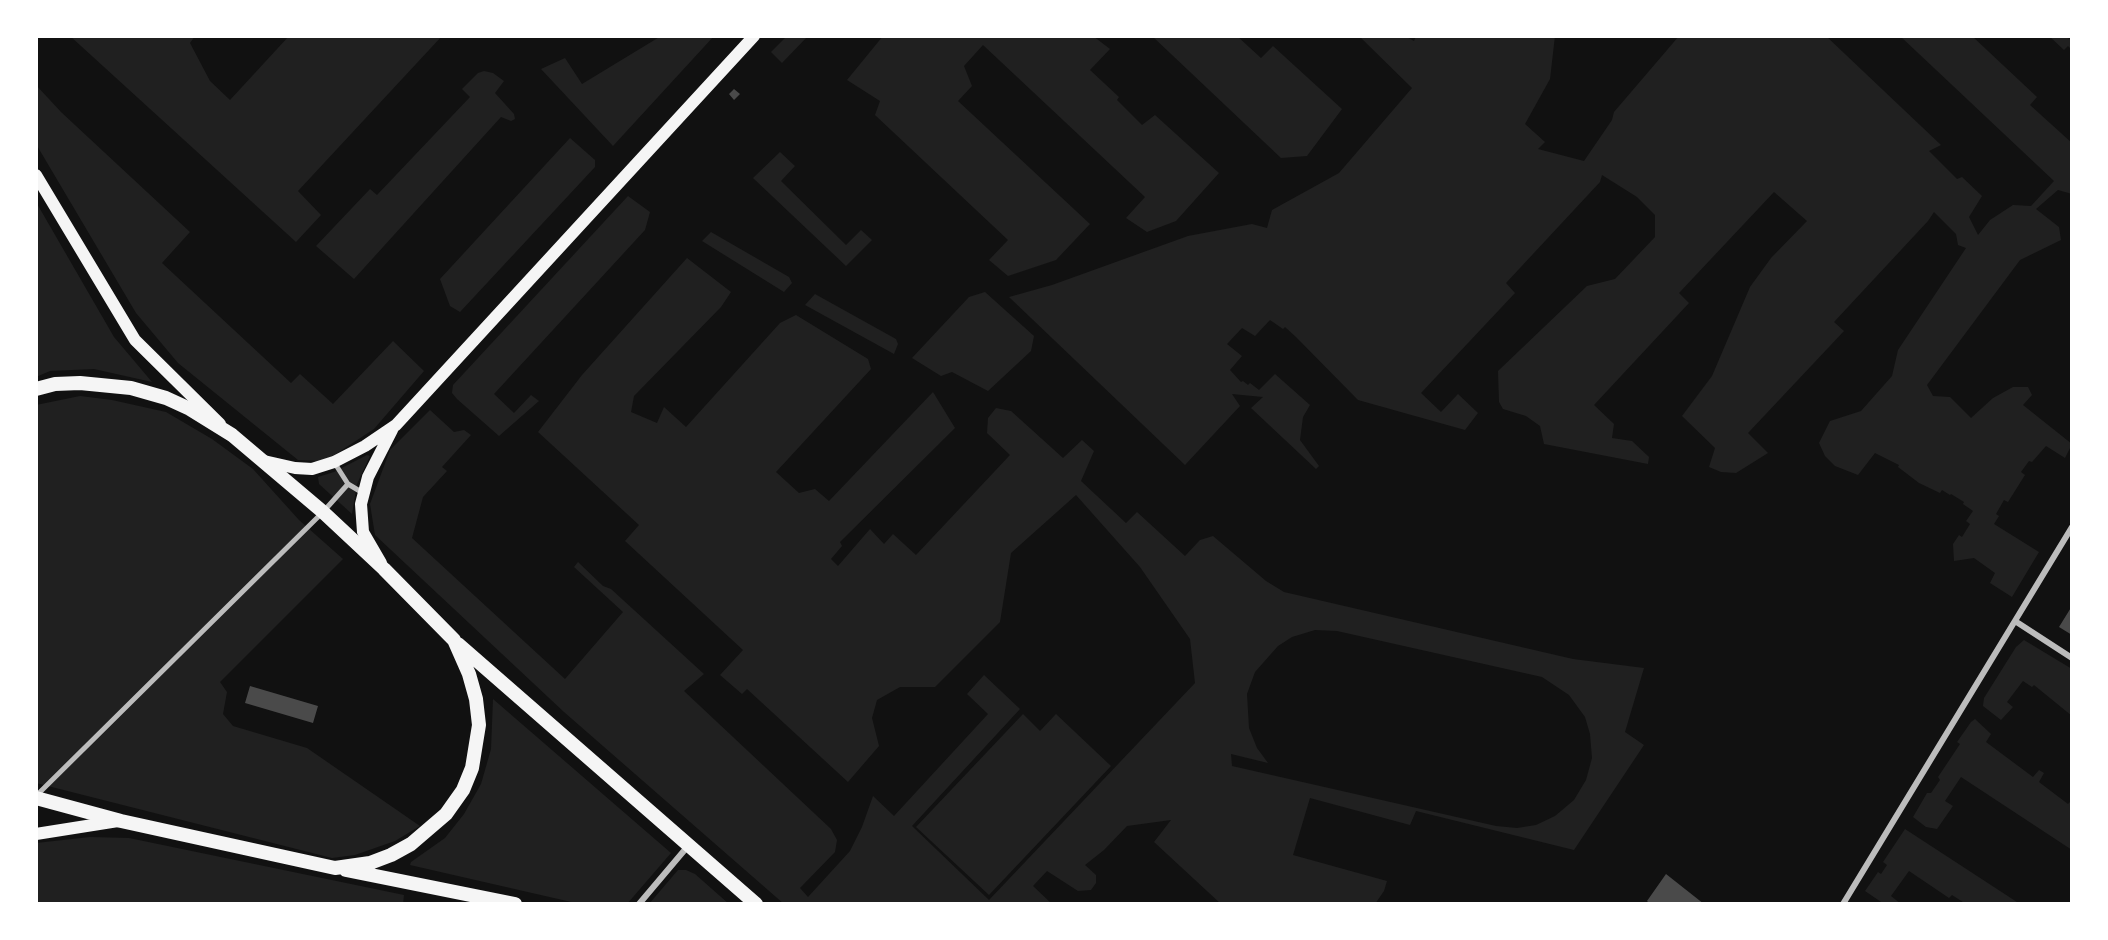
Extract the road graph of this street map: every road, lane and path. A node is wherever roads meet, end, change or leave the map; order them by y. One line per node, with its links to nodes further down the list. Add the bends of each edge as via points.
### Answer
1 (754, 36): 4 (main road)
2 (36, 175): 5 (main road, via 135,340)
3 (36, 389): 5 (main road, via 80,383 131,388 190,409)
4 (396, 425): 7 (main road); 9 (main road, via 377,456)
5 (232, 435): 6 (main road)
6 (264, 461): 7 (main road, via 312,469); 10 (main road)
7 (334, 462): 8 (street)
8 (348, 484): 9 (street); 10 (street)
9 (363, 493): 12 (main road, via 363,532)
10 (323, 512): 12 (main road); 16 (street)
11 (2072, 528): 13 (street)
12 (384, 569): 14 (main road)
13 (2015, 621): 15 (street); 24 (street)
14 (454, 640): 19 (main road); 20 (main road, via 469,674 479,725 475,757 463,790 446,814 411,844 370,863)
15 (2072, 658)
16 (36, 797): 17 (main road)
17 (121, 821): 18 (main road); 20 (main road)
18 (36, 834)
19 (688, 845): 22 (street); 23 (main road)
20 (335, 868): 21 (main road)
21 (515, 904)
22 (639, 904)
23 (756, 904)
24 (1843, 904)

